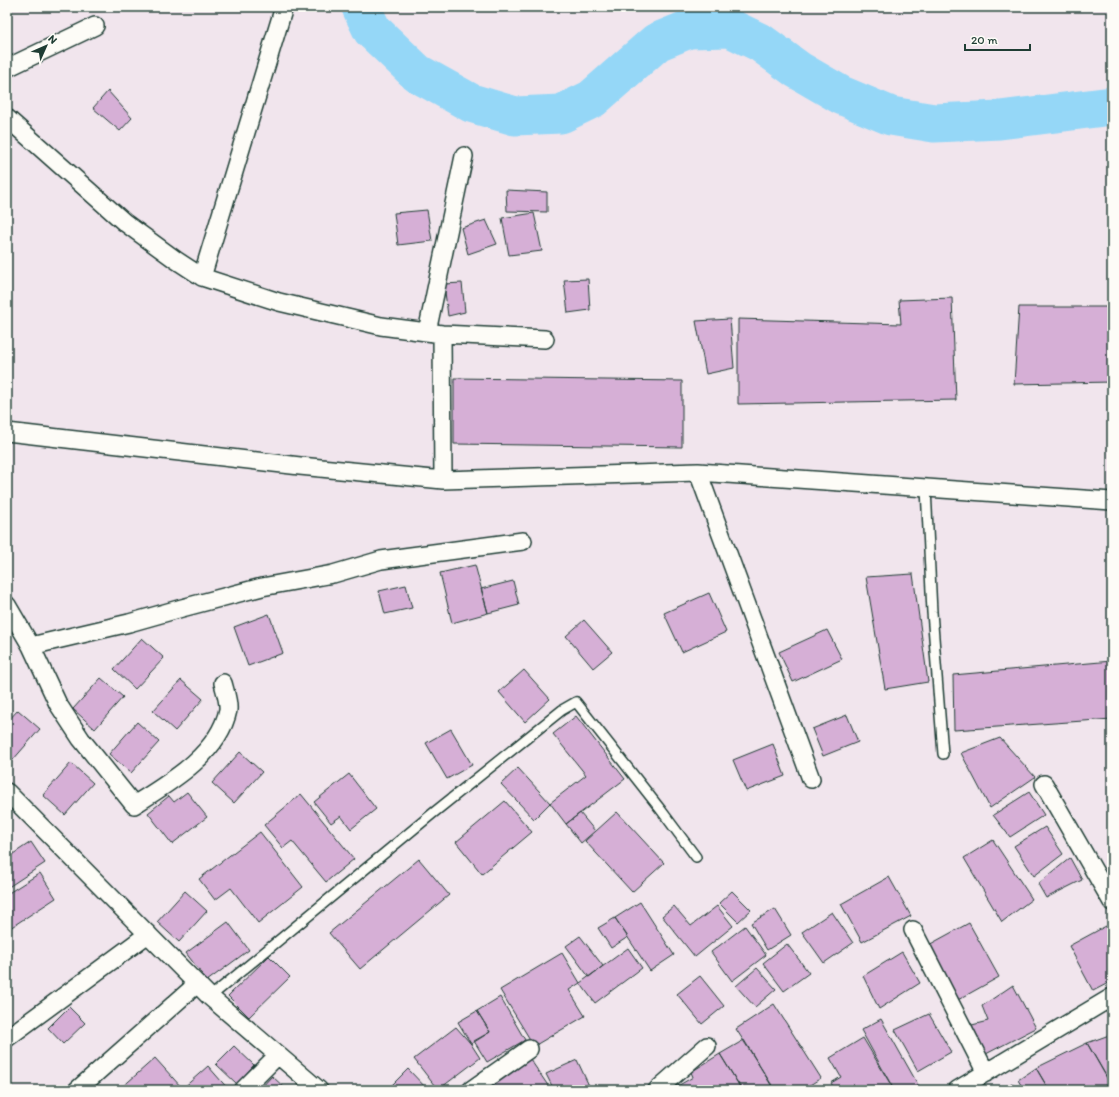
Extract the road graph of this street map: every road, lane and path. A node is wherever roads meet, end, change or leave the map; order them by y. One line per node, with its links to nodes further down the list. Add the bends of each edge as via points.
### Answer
1 (284, 7): 6 (street)
2 (95, 26): 3 (street)
3 (7, 68)
4 (7, 118): 6 (street, via 124,222)
5 (464, 156): 7 (street)
6 (202, 277): 7 (street, via 279,302 331,315 381,326)
7 (435, 333): 8 (street); 11 (street)
8 (545, 339)
9 (7, 432): 11 (street)
10 (698, 472): 11 (street); 12 (street); 19 (street)
11 (443, 480)
12 (926, 488): 13 (street); 18 (lane)
13 (1112, 502)
14 (522, 541): 16 (street, via 381,560 333,574 262,587)
15 (7, 605): 16 (street)
16 (31, 646): 17 (street, via 58,704 81,739 134,805 182,773 208,748 223,725 228,709)
17 (224, 683)
18 (943, 754)
19 (811, 779)
20 (1044, 784): 23 (street)
21 (7, 792): 25 (street)
22 (696, 857): 27 (lane, via 576,702 562,710 432,814)
23 (1112, 902)
24 (913, 930): 33 (street)
25 (148, 934): 26 (street); 29 (street)
26 (197, 984): 27 (street); 35 (street)
27 (210, 997): 32 (street)
28 (1112, 997): 33 (street)
29 (7, 1038)
30 (707, 1046): 39 (street)
31 (529, 1049): 38 (street)
32 (278, 1055): 36 (street); 37 (street)
33 (986, 1073): 34 (street)
34 (962, 1089)
35 (77, 1090)
36 (243, 1090)
37 (319, 1090)
38 (471, 1090)
39 (657, 1090)

